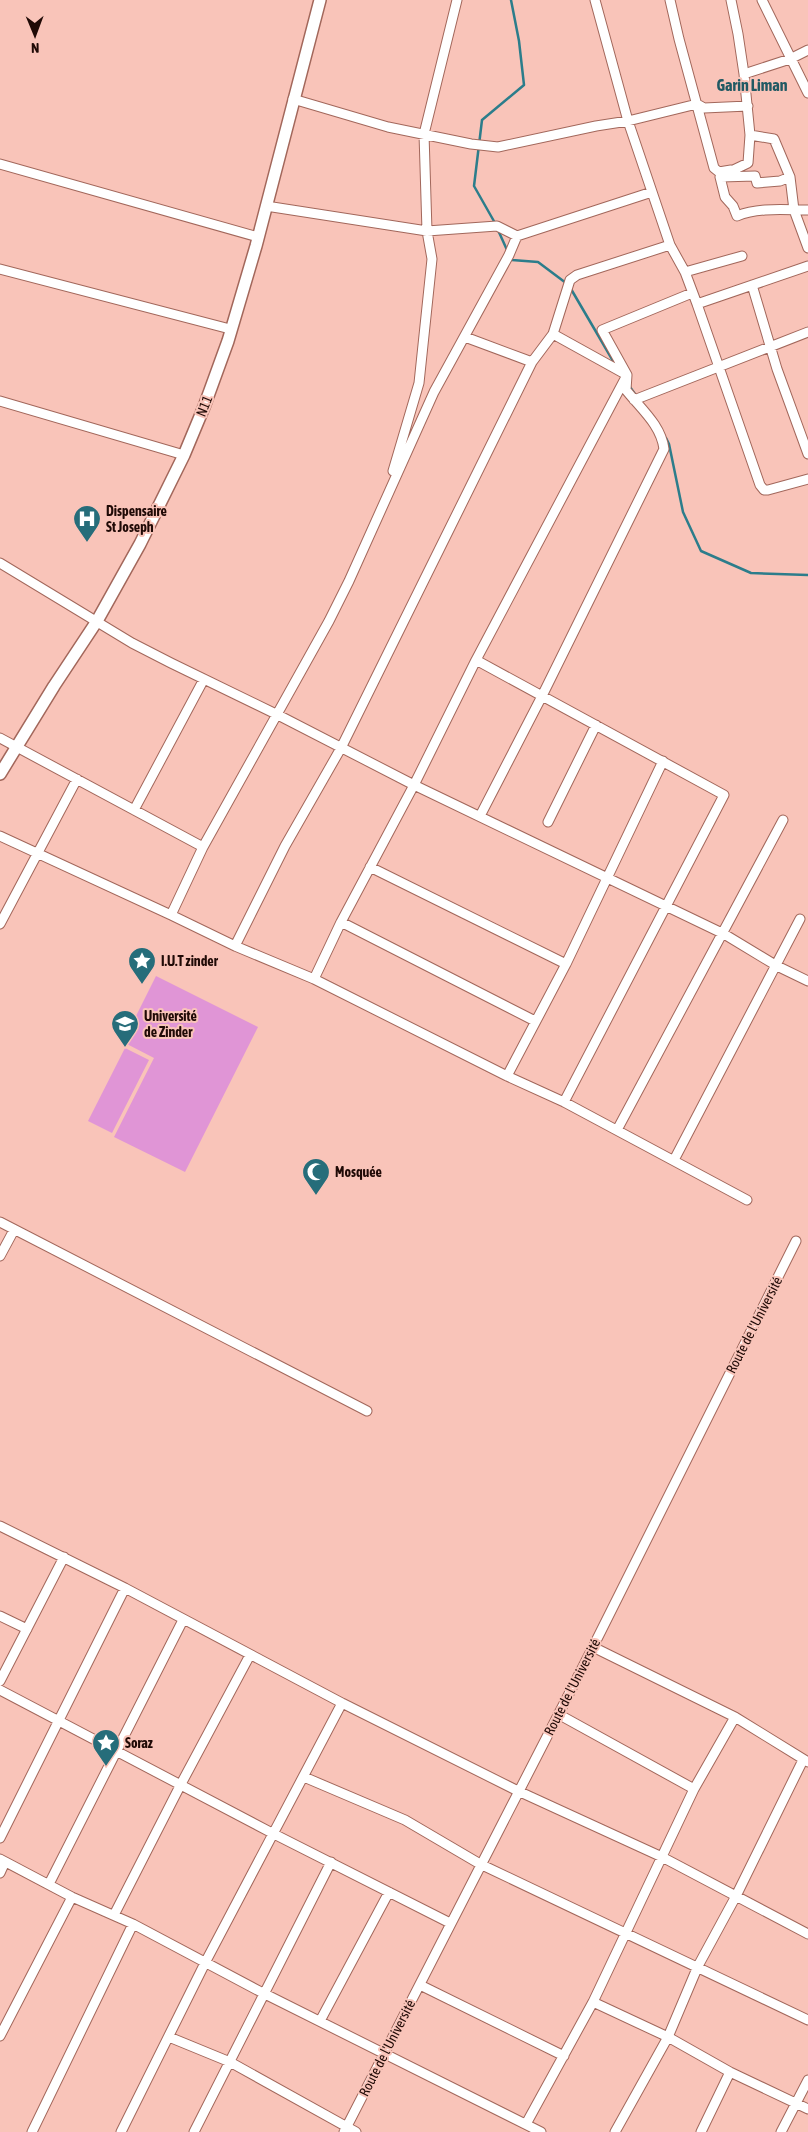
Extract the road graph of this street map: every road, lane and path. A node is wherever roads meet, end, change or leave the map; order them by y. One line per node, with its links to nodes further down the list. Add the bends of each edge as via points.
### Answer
1 (320, 0): 11 (main road, N11)
2 (457, 0): 15 (street)
3 (595, 0): 14 (street)
4 (670, 0): 12 (street)
5 (731, 0): 9 (street)
6 (762, 0): 8 (street)
7 (808, 50): 8 (street)
8 (790, 59): 9 (street); 10 (street)
9 (744, 74): 13 (street)
10 (808, 93)
11 (293, 99): 15 (street, via 388,127); 22 (main road, N11)
12 (697, 104): 13 (street, via 704,108); 14 (street); 18 (street, via 714,168 719,172)
13 (748, 106): 16 (street)
14 (628, 122): 15 (street, via 498,147); 21 (street)
15 (424, 134): 25 (street)
16 (750, 135): 18 (street, via 748,163); 20 (street, via 774,139)
17 (0, 164): 27 (street)
18 (731, 170): 19 (street)
19 (720, 177): 20 (street, via 755,176 757,183); 23 (street, via 725,197 737,216 766,210)
20 (790, 177): 23 (street)
21 (652, 192): 26 (street); 28 (street)
22 (266, 206): 25 (street); 27 (main road, N11)
23 (794, 210): 24 (street); 29 (street)
24 (808, 210)
25 (427, 231): 26 (street, via 497,226); 50 (street, via 432,259 419,383)
26 (517, 236): 40 (street)
27 (258, 237): 37 (main road, N11)
28 (670, 244): 33 (street); 39 (street, via 577,274 568,284)
29 (808, 248)
30 (742, 256): 33 (street)
31 (808, 266): 34 (street)
32 (0, 269): 37 (street)
33 (685, 272): 35 (street)
34 (752, 284): 36 (street); 41 (street)
35 (692, 293): 36 (street); 44 (street, via 602,330)
36 (698, 304): 43 (street)
37 (230, 330): 48 (main road, N11, via 220,366)
38 (808, 332): 41 (street)
39 (553, 334): 42 (street); 44 (street)
40 (465, 338): 42 (street); 50 (street, via 434,392)
41 (771, 347): 43 (street); 47 (street)
42 (532, 362): 60 (street)
43 (719, 366): 45 (street); 49 (street, via 762,488 779,488)
44 (627, 374): 45 (street, via 626,390); 53 (street)
45 (634, 400): 55 (street, via 652,420 663,439 664,449)
46 (0, 401): 48 (street)
47 (808, 454)
48 (184, 455): 52 (main road, N11)
49 (808, 479)
50 (384, 501): 56 (street, via 349,581)
51 (0, 565): 52 (street)
52 (97, 621): 54 (street); 59 (main road, N11)
53 (476, 660): 55 (street); 64 (street)
54 (204, 680): 56 (street); 65 (street)
55 (542, 696): 57 (street); 66 (street)
56 (278, 714): 60 (street); 70 (street)
57 (596, 725): 61 (street); 68 (street)
58 (0, 738): 59 (street)
59 (17, 748): 62 (main road, N11); 63 (street)
60 (341, 748): 64 (street); 80 (street, via 285,846)
61 (663, 761): 73 (street); 74 (street, via 724,795)
62 (0, 774)
63 (77, 779): 65 (street); 71 (street)
64 (414, 785): 66 (street); 72 (street)
65 (134, 810): 70 (street)
66 (480, 816): 73 (street)
67 (783, 820): 79 (street)
68 (548, 822)
69 (0, 836): 71 (street)
70 (203, 847): 75 (street)
71 (37, 854): 75 (street); 78 (street)
72 (370, 867): 77 (street); 81 (street)
73 (607, 880): 74 (street); 81 (street)
74 (667, 906): 79 (street); 87 (street)
75 (171, 914): 80 (street)
76 (800, 919): 82 (street)
77 (342, 922): 83 (street); 85 (street)
78 (0, 924)
79 (724, 934): 82 (street); 88 (street)
80 (235, 946): 83 (street)
81 (566, 964): 85 (street)
82 (777, 966): 84 (street); 89 (street)
83 (314, 979): 86 (street)
84 (808, 981)
85 (535, 1021): 86 (street)
86 (507, 1076): 87 (street)
87 (564, 1102): 88 (street)
88 (617, 1130): 89 (street)
89 (674, 1160): 90 (street)
90 (747, 1200)
91 (0, 1222): 92 (street)
92 (14, 1230): 94 (street); 95 (street)
93 (796, 1241): 102 (street, Route de l'Université)
94 (0, 1256)
95 (367, 1411)
96 (0, 1526): 97 (street)
97 (64, 1557): 98 (street); 101 (street)
98 (125, 1588): 100 (street); 109 (street)
99 (0, 1616): 101 (street)
100 (183, 1620): 103 (street); 110 (street)
101 (27, 1629): 104 (street)
102 (593, 1647): 107 (street, Route de l'Université); 108 (street)
103 (250, 1655): 106 (street); 113 (street)
104 (0, 1681)
105 (0, 1690): 109 (street)
106 (342, 1703): 112 (street); 115 (street)
107 (558, 1714): 114 (street); 115 (street, Route de l'Université)
108 (735, 1717): 111 (street); 114 (street)
109 (59, 1722): 110 (street); 117 (street)
110 (117, 1750): 113 (street); 123 (street)
111 (806, 1761): 125 (street)
112 (304, 1777): 116 (street); 121 (street, via 405,1820)
113 (181, 1784): 116 (street); 127 (street)
114 (694, 1789): 118 (street)
115 (518, 1791): 118 (street); 121 (street, Route de l'Université)
116 (274, 1834): 120 (street); 132 (street)
117 (0, 1838)
118 (662, 1857): 125 (street); 130 (street)
119 (3, 1861): 122 (street); 123 (street)
120 (331, 1862): 124 (street); 135 (street)
121 (480, 1864): 128 (street, Route de l'Université); 130 (street)
122 (0, 1873)
123 (49, 1884): 126 (street)
124 (388, 1892): 128 (street); 138 (street)
125 (736, 1896): 131 (street); 133 (street)
126 (72, 1897): 127 (street); 139 (street)
127 (114, 1915): 129 (street)
128 (450, 1923): 134 (street, Route de l'Université)
129 (133, 1924): 132 (street); 151 (street)
130 (625, 1933): 133 (street); 136 (street)
131 (808, 1934)
132 (206, 1961): 135 (street); 141 (street)
133 (698, 1966): 137 (street); 140 (street)
134 (420, 1985): 142 (street, Route de l'Université); 143 (street)
135 (264, 1993): 138 (street); 144 (street)
136 (593, 2002): 140 (street); 143 (street)
137 (808, 2020)
138 (320, 2021): 142 (street)
139 (0, 2036)
140 (668, 2037): 145 (street); 156 (street)
141 (169, 2038): 144 (street); 152 (street)
142 (383, 2053): 149 (street); 150 (street, Route de l'Université)
143 (564, 2056): 149 (street)
144 (230, 2062): 150 (street); 153 (street)
145 (730, 2072): 147 (street); 157 (street)
146 (808, 2080): 147 (street)
147 (796, 2103): 148 (street); 158 (street)
148 (808, 2109)
149 (526, 2124): 155 (street)
150 (345, 2130): 154 (street)
151 (32, 2132)
152 (121, 2132)
153 (194, 2132)
154 (356, 2132)
155 (542, 2132)
156 (615, 2132)
157 (701, 2132)
158 (781, 2132)

